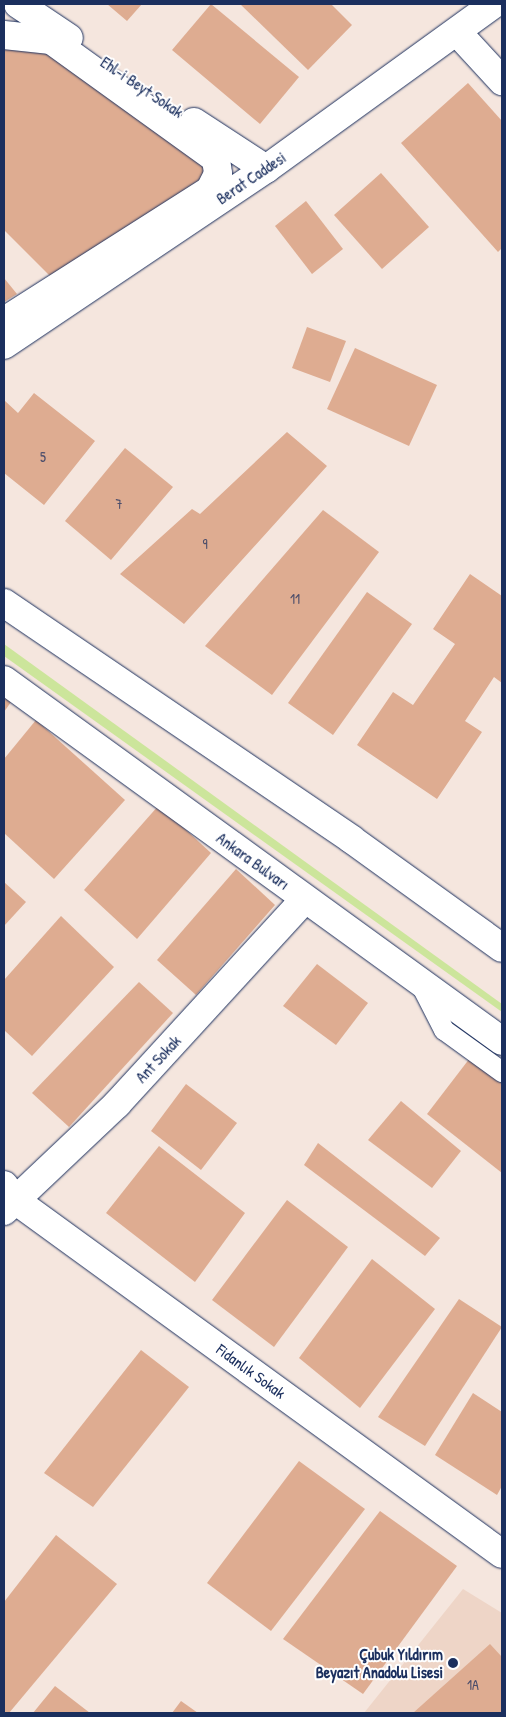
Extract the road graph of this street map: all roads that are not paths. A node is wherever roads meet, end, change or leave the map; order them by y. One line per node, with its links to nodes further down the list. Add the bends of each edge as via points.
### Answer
1 (18, 4): 3 (street); 7 (street, Ehl-i Beyt Sokak)
2 (494, 4): 4 (street, Berat Caddesi)
3 (4, 19)
4 (457, 32): 6 (street); 7 (street, Berat Caddesi)
5 (4, 35): 8 (street, via 51,40 216,159 218,174 210,190)
6 (502, 80)
7 (266, 169): 9 (street, Berat Caddesi)
8 (4, 321)
9 (4, 345)
10 (4, 603): 13 (street, via 351,839)
11 (4, 680): 12 (street, Ankara Bulvarı)
12 (306, 899): 14 (street, Ankara Bulvarı); 17 (street, Ant Sokak, via 117,1104)
13 (502, 948)
14 (420, 983): 15 (street, Ankara Bulvarı); 16 (lane, via 444,1030)
15 (502, 1041)
16 (502, 1072)
17 (7, 1198): 18 (street, Fidanlık Sokak)
18 (502, 1554)

